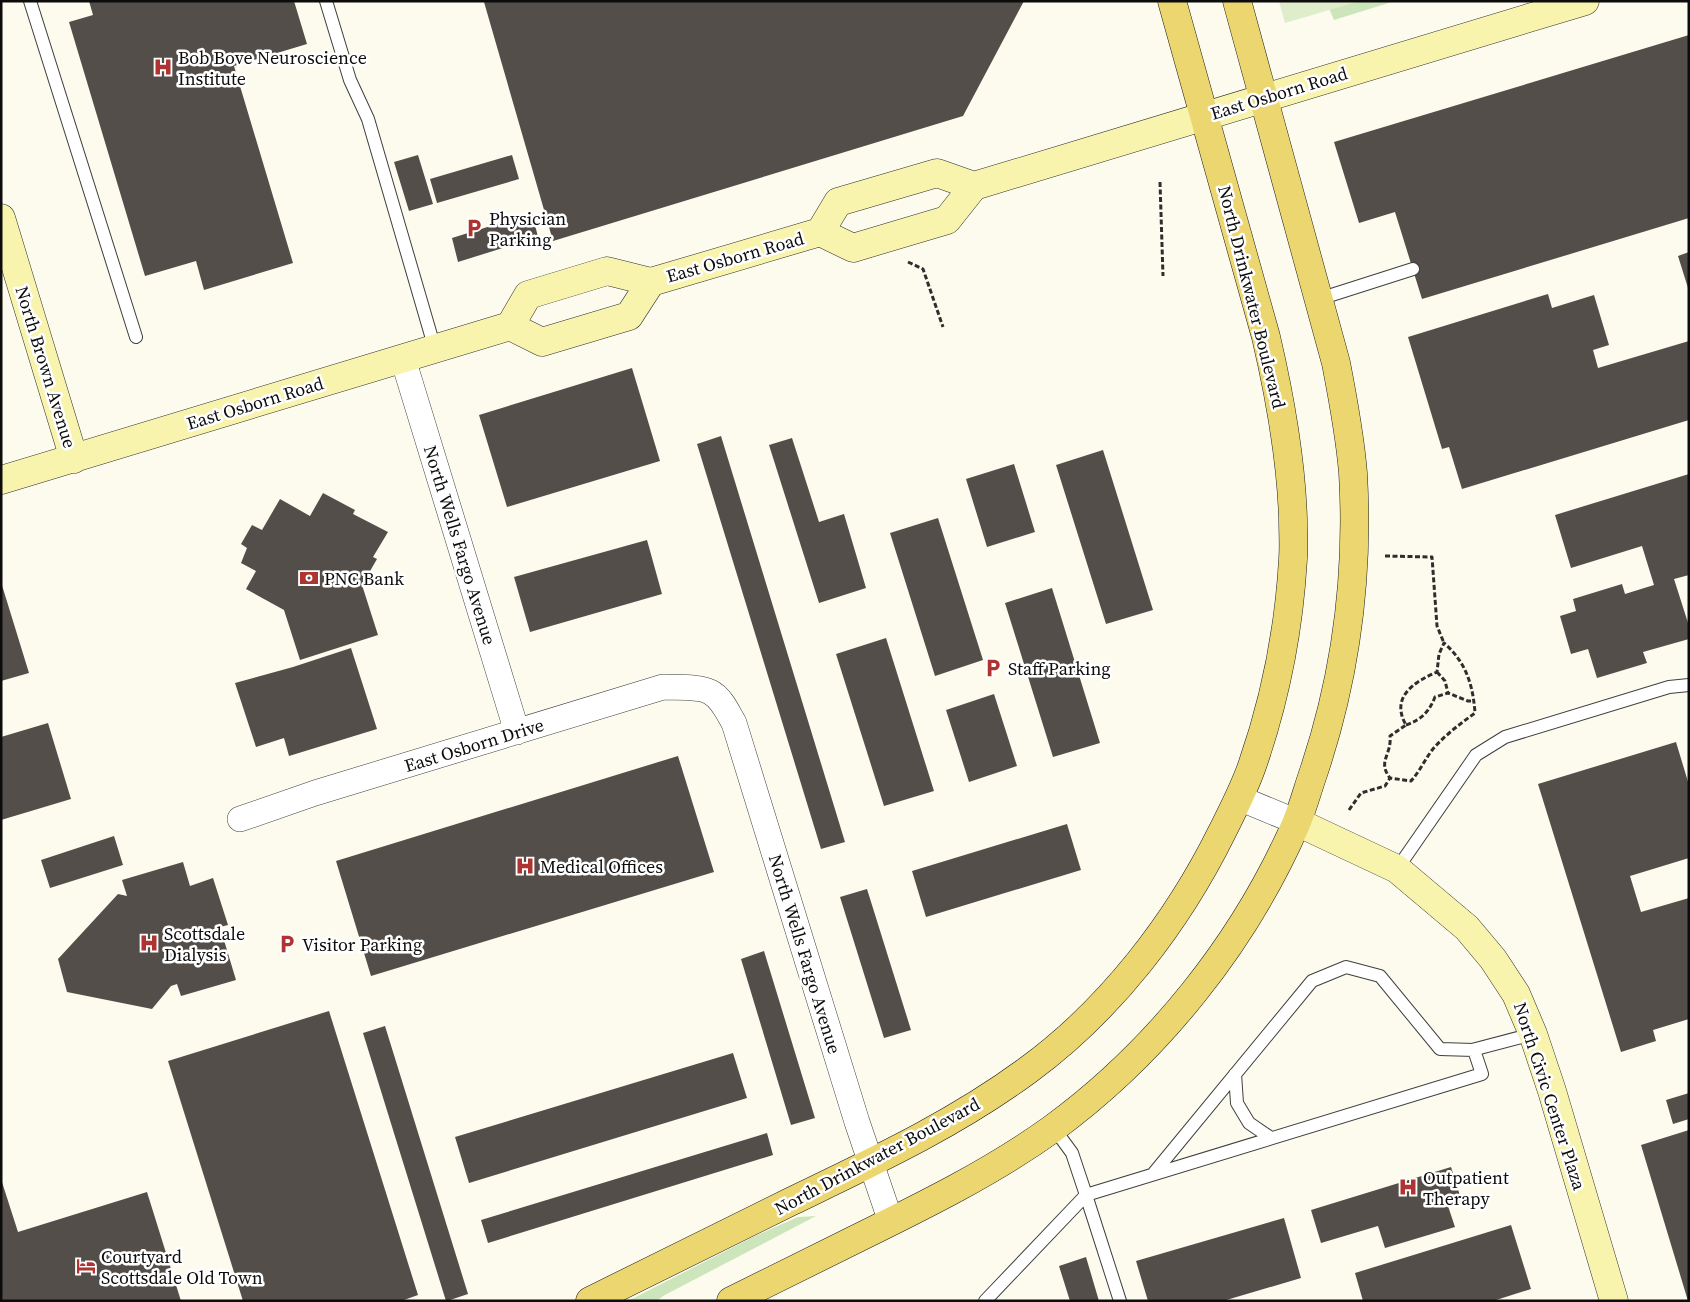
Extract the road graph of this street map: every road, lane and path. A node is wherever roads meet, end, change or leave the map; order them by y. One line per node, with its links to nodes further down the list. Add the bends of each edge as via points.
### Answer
1 (30, 1): 19 (lane)
2 (326, 1): 20 (lane, via 350,80 368,119)
3 (1172, 1): 7 (main road, North Drinkwater Boulevard)
4 (1237, 1): 6 (main road)
5 (1585, 1): 6 (main road, East Osborn Road)
6 (1263, 98): 7 (main road, East Osborn Road); 16 (main road)
7 (1204, 116): 9 (main road, East Osborn Road); 34 (main road, North Drinkwater Boulevard, via 1266,337 1287,444 1292,499 1294,557 1279,664 1267,717)
8 (1160, 182): 14 (path)
9 (974, 186): 11 (main road, East Osborn Road, via 936,173 846,199 838,202); 11 (main road, East Osborn Road, via 947,220 894,236 853,248)
10 (1, 218): 22 (main road, North Brown Avenue)
11 (820, 232): 15 (main road, East Osborn Road)
12 (901, 259): 18 (path, via 923,269)
13 (1413, 270): 16 (lane)
14 (1163, 276)
15 (651, 282): 17 (main road, East Osborn Road, via 607,271 528,295); 17 (main road, East Osborn Road, via 629,316 542,342)
16 (1319, 299): 37 (main road, via 1346,417 1354,527 1353,578 1336,691)
17 (510, 326): 20 (main road, East Osborn Road)
18 (943, 328)
19 (136, 337)
20 (435, 349): 21 (main road, East Osborn Road)
21 (404, 359): 22 (main road, East Osborn Road); 32 (street, North Wells Fargo Avenue)
22 (74, 459): 23 (main road, East Osborn Road)
23 (1, 480)
24 (1385, 556): 25 (path, via 1432,557 1437,626)
25 (1444, 642): 26 (path); 30 (path, via 1454,651 1469,678)
26 (1437, 672): 29 (path, via 1445,681); 31 (path, via 1406,692 1401,703)
27 (1689, 685): 38 (lane, via 1669,687 1547,722 1505,737 1480,752)
28 (710, 692): 32 (street, East Osborn Drive, via 663,688); 44 (street, North Wells Fargo Avenue, via 722,702 734,723)
29 (1448, 693): 30 (path); 31 (path, via 1435,697 1430,711)
30 (1474, 701): 33 (path, via 1475,713 1447,734 1412,781)
31 (1406, 725): 33 (path, via 1390,736 1391,745 1385,763)
32 (517, 732): 36 (street, East Osborn Drive)
33 (1390, 778): 35 (path, via 1385,786 1361,793)
34 (1239, 798): 37 (street, North Civic Center Plaza); 44 (main road, North Drinkwater Boulevard, via 1205,866 1176,911 1145,956 1108,998 1030,1069 940,1127)
35 (1349, 810)
36 (240, 819)
37 (1297, 822): 38 (main road, North Civic Center Plaza); 42 (main road, via 1254,904 1191,996 1118,1075)
38 (1397, 869): 39 (main road, North Civic Center Plaza, via 1467,928 1493,959 1516,994)
39 (1533, 1034): 40 (lane); 52 (main road, North Civic Center Plaza)
40 (1472, 1050): 41 (lane, via 1440,1049 1380,976 1346,967 1312,981); 43 (lane, via 1482,1074)
41 (1235, 1074): 43 (lane, via 1237,1104 1249,1124); 45 (lane)
42 (1053, 1128): 46 (lane, via 1072,1153); 47 (main road, via 988,1171)
43 (1271, 1138): 45 (lane)
44 (870, 1164): 47 (street, North Wells Fargo Avenue); 49 (main road, North Drinkwater Boulevard)
45 (1153, 1174): 46 (lane)
46 (1086, 1195): 50 (lane); 51 (lane)
47 (892, 1222): 48 (main road)
48 (736, 1298)
49 (590, 1301)
50 (985, 1301)
51 (1120, 1301)
52 (1614, 1301)

